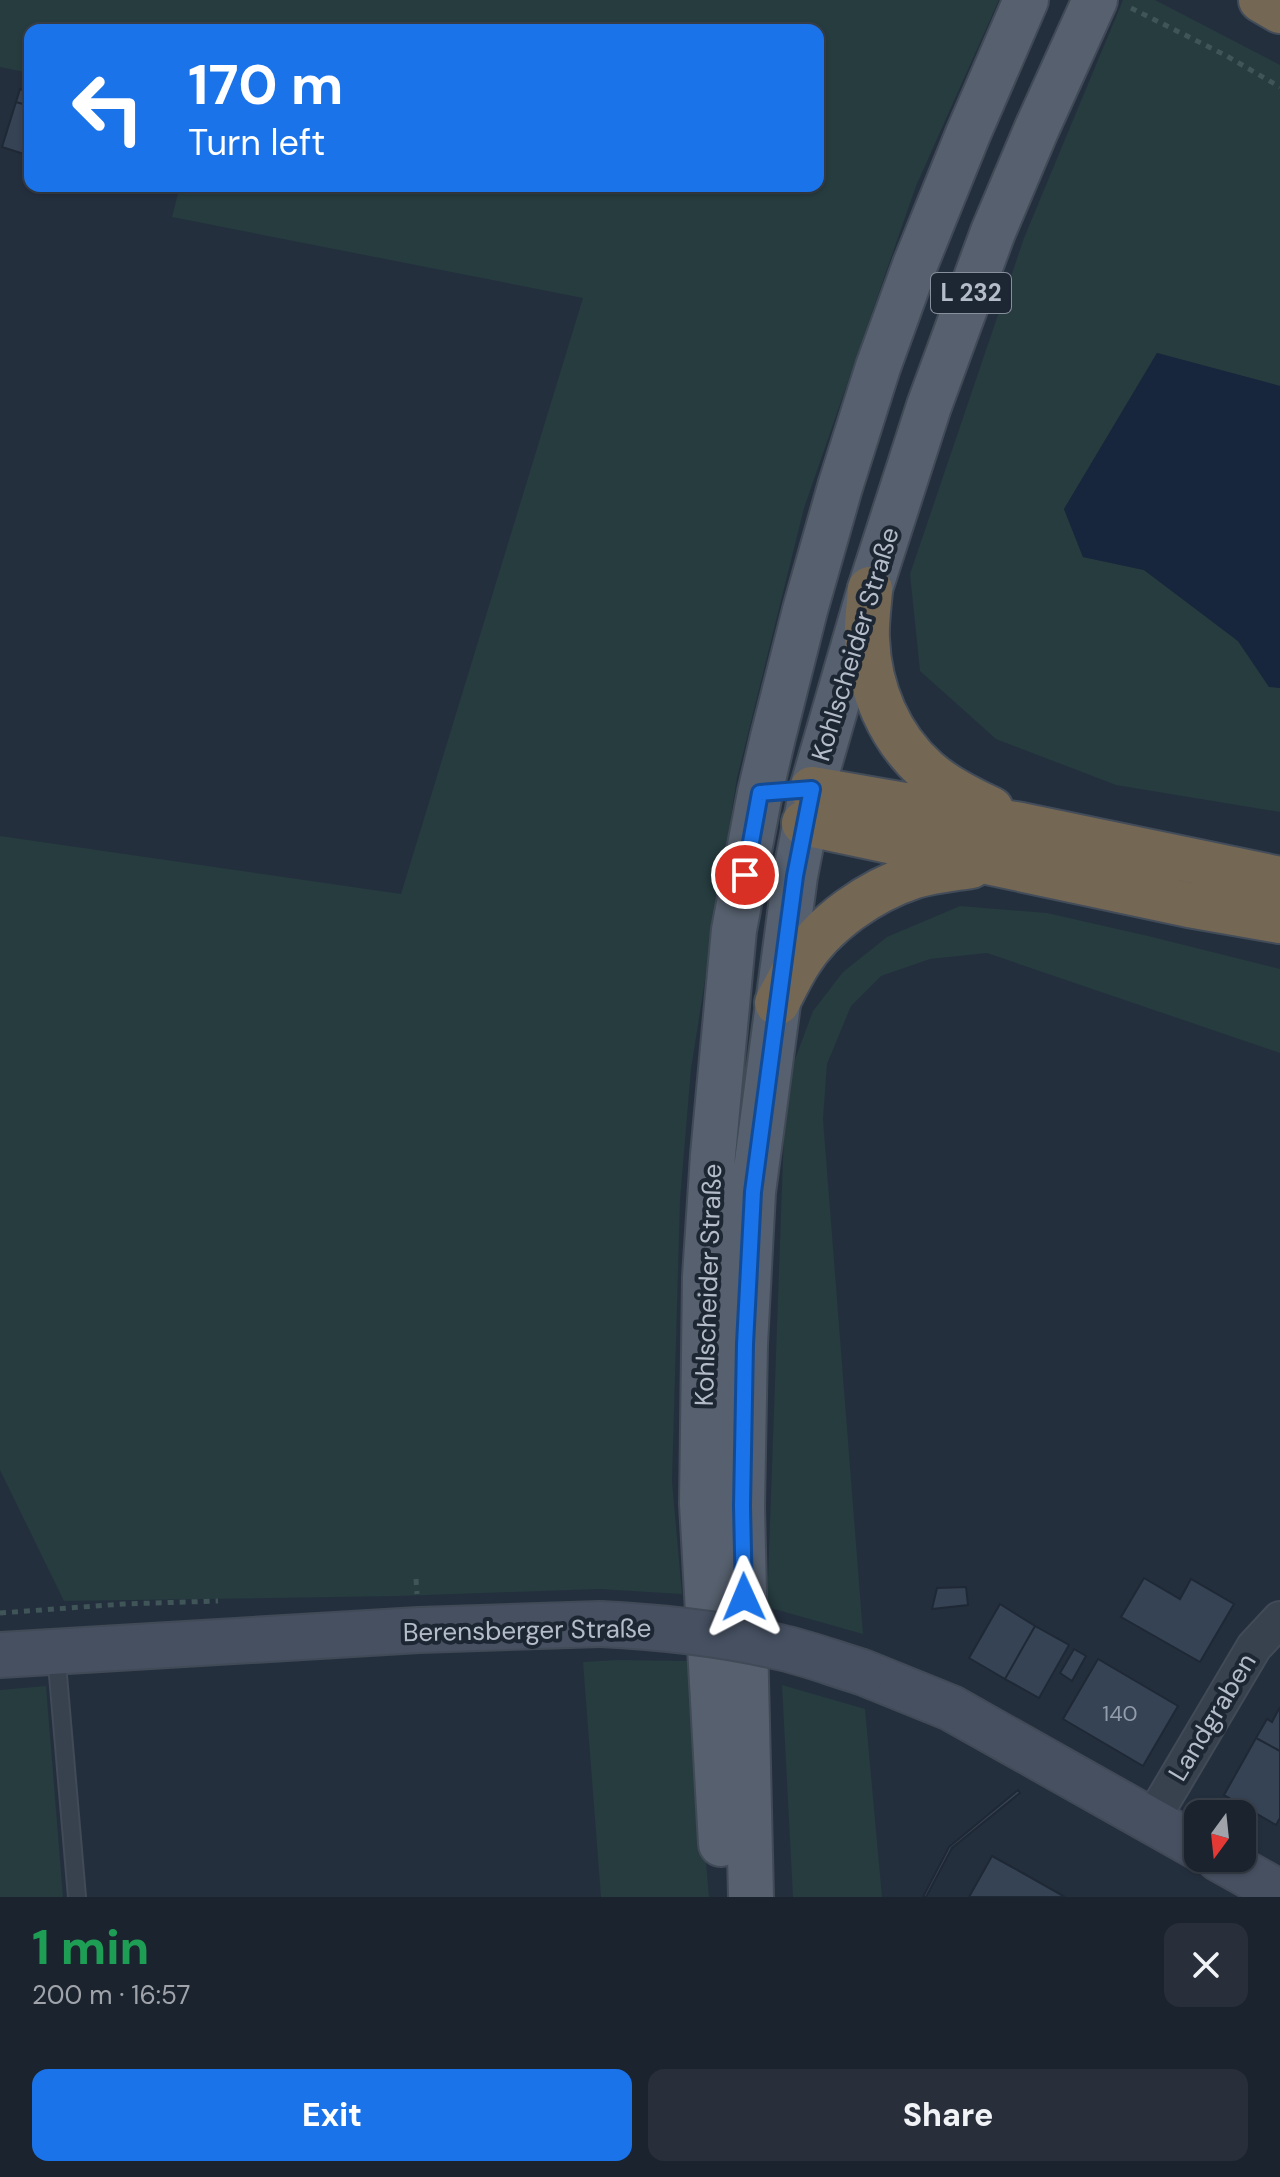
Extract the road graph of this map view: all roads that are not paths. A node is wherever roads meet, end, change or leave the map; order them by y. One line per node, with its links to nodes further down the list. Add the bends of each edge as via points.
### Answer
1 (1026, 0): 6 (main road, Kohlscheider Straße / L 232, via 878,367 805,610)
2 (1261, 0): 4 (highway)
3 (1104, 3): 5 (main road, Kohlscheider Straße / L 232, via 1037,128 993,232)
4 (1280, 11)
5 (870, 589): 7 (main road, Kohlscheider Straße / L 232); 8 (highway, via 867,639 874,688 893,731 928,772)
6 (760, 793): 7 (main road); 21 (main road, Kohlscheider Straße / L 232, via 734,930 705,1277 702,1504)
7 (808, 806): 8 (highway); 9 (highway); 12 (main road, Kohlscheider Straße / L 232)
8 (1021, 825): 10 (highway)
9 (992, 862): 11 (highway); 12 (highway, via 915,876 852,908 799,962)
10 (1280, 879)
11 (1280, 921)
12 (777, 1003): 22 (main road, Kohlscheider Straße / L 232, via 753,1192 745,1344 742,1506)
13 (1280, 1619): 16 (street, Landgraben, via 1254,1647)
14 (56, 1651): 15 (street, Berensberger Straße); 16 (street, Berensberger Straße, bridge, via 600,1624 720,1635 862,1672 951,1708); 20 (lane)
15 (0, 1655)
16 (1151, 1821): 17 (street, Berensberger Straße)
17 (1184, 1839)
18 (1243, 1872): 19 (street)
19 (1280, 1893)
20 (77, 1897)
21 (723, 1897)
22 (751, 1897)

